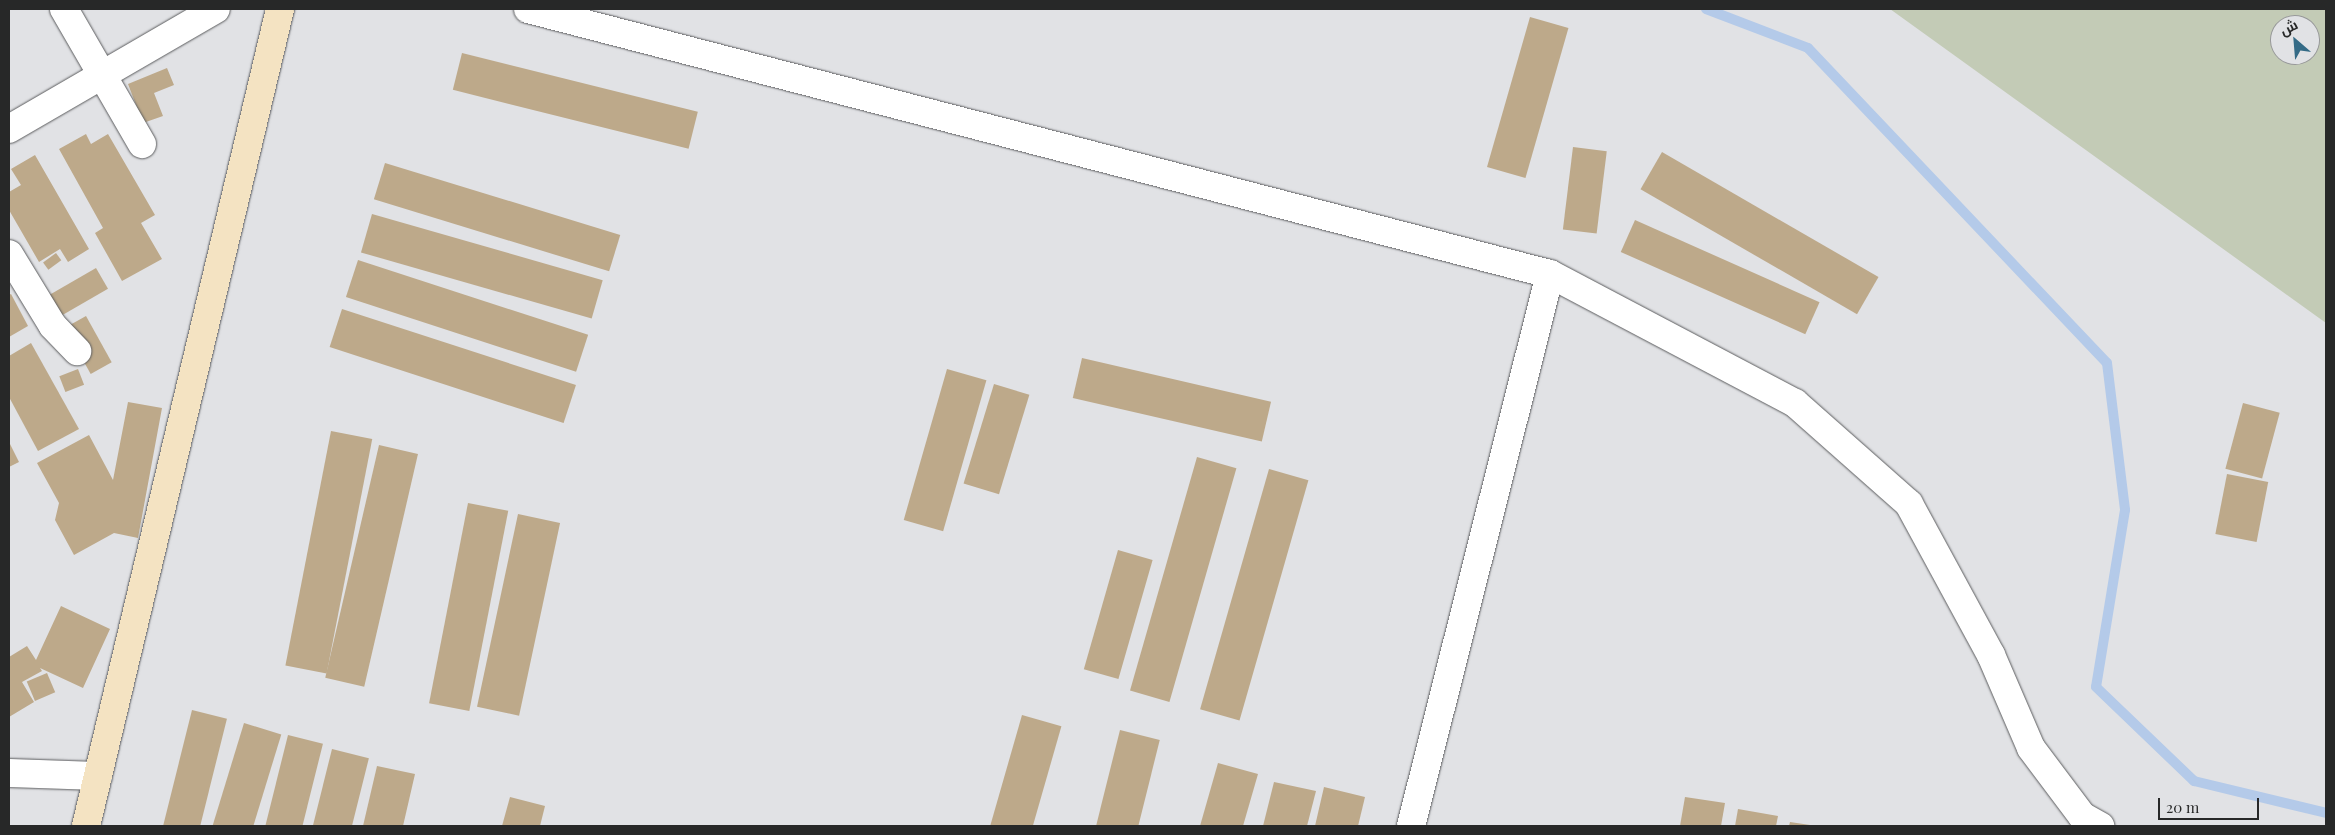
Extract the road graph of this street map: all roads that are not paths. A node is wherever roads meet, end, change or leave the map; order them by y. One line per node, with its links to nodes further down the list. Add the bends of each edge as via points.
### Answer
1 (64, 9): 5 (street)
2 (216, 9): 5 (street)
3 (280, 9): 12 (main road)
4 (528, 9): 9 (street)
5 (101, 76): 6 (street); 7 (street)
6 (9, 129)
7 (142, 144)
8 (9, 254): 10 (street, via 53,326)
9 (1550, 274): 14 (street); 15 (street, via 1795,403 1909,504 1991,655 2031,748 2082,816)
10 (77, 351)
11 (9, 773): 12 (street)
12 (98, 776): 13 (main road)
13 (86, 826)
14 (1411, 826)
15 (2100, 826)

